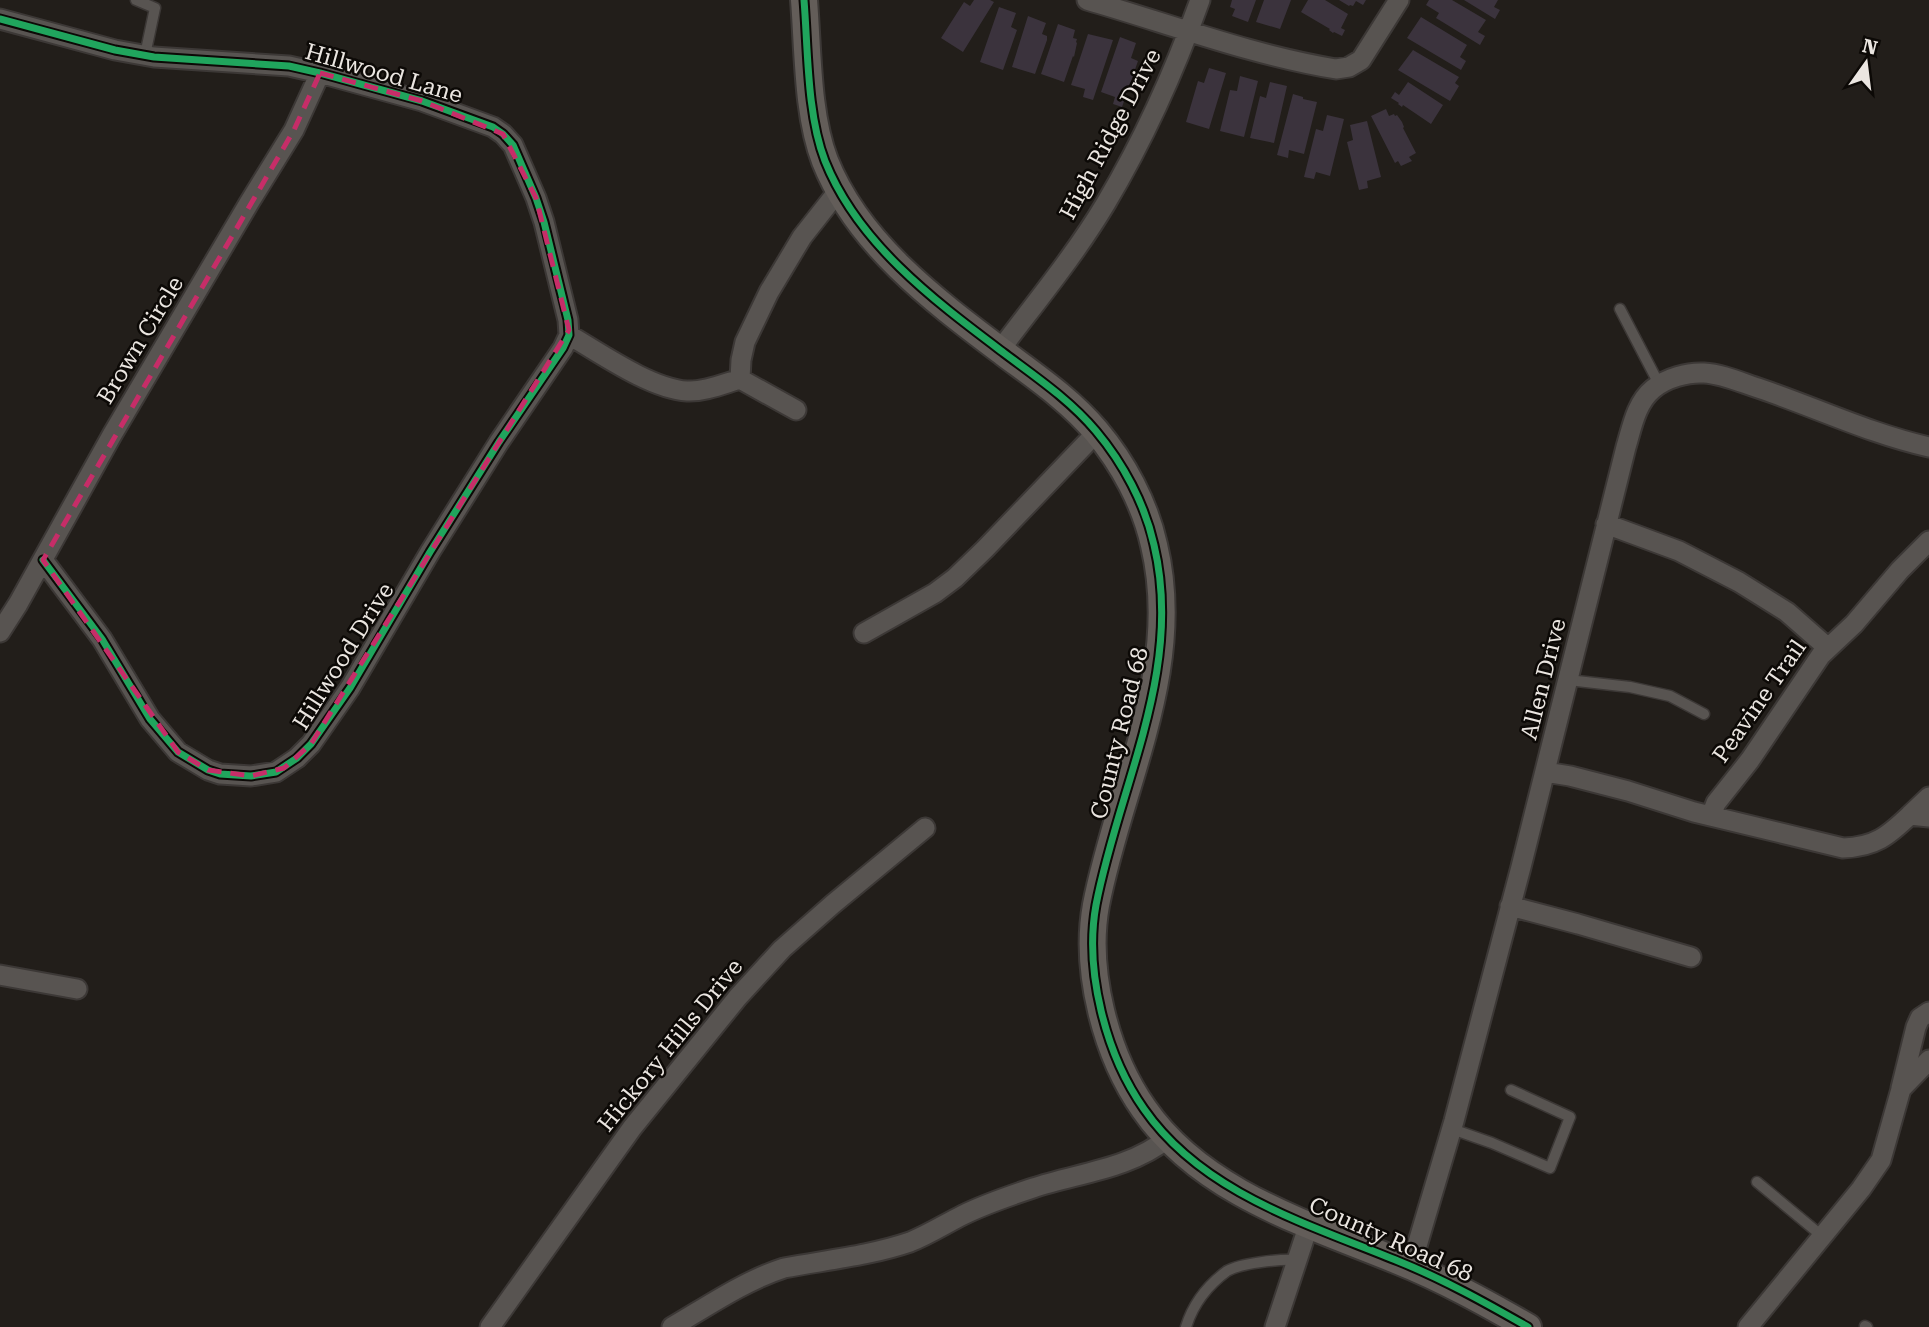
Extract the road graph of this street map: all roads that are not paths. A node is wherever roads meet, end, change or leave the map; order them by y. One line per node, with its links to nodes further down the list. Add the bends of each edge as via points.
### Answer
1 (136, 0): 8 (lane, via 155,8)
2 (804, 0): 10 (street, County Road 68, via 815,125)
3 (1087, 0): 7 (street)
4 (1200, 0): 7 (street, High Ridge Drive)
5 (1399, 0): 7 (street, via 1361,60 1336,69)
6 (0, 19): 8 (street, Hillwood Lane)
7 (1189, 32): 13 (street, High Ridge Drive, via 1143,135 1105,204)
8 (145, 55): 9 (street, Hillwood Lane, via 289,66)
9 (320, 73): 12 (street, Hillwood Lane, via 422,101 503,134 517,153 544,222); 21 (street, Brown Circle, via 294,130)
10 (839, 190): 13 (street, County Road 68, via 891,258); 14 (street, via 802,237 769,292 745,342)
11 (1620, 309): 15 (lane)
12 (569, 335): 14 (street, via 675,389 696,391); 21 (street, Hillwood Drive, via 430,552 350,688 311,744 276,772 219,774 178,752 150,719 103,639)
13 (1000, 350): 17 (street, County Road 68)
14 (740, 379): 16 (street)
15 (1659, 384): 18 (street, via 1688,374 1719,375 1883,435); 19 (street, Allen Drive, via 1636,415)
16 (796, 410)
17 (1097, 432): 23 (street, via 955,578); 41 (street, County Road 68, via 1115,456 1146,518 1159,570 1163,613 1150,711 1096,906 1096,984 1108,1037 1131,1089)
18 (1929, 447)
19 (1606, 524): 24 (street, Peavine Trail, via 1679,551 1739,582 1787,612); 25 (street, Allen Drive)
20 (1929, 541): 24 (street)
21 (43, 560): 22 (street, Brown Circle)
22 (0, 632)
23 (864, 633)
24 (1828, 648): 29 (street, Peavine Trail)
25 (1568, 680): 26 (lane, via 1670,696); 27 (street, Allen Drive)
26 (1704, 714)
27 (1545, 772): 29 (street); 32 (street, Allen Drive)
28 (1929, 797): 30 (street)
29 (1711, 816): 30 (street, via 1843,848 1867,846)
30 (1920, 816)
31 (925, 828): 47 (street, Hickory Hills Drive, via 792,940 738,997 632,1129)
32 (1510, 906): 33 (street); 40 (street, Allen Drive)
33 (1691, 957)
34 (0, 975): 35 (street)
35 (78, 989)
36 (1929, 1012): 38 (street, via 1916,1027)
37 (1929, 1060): 38 (street)
38 (1901, 1089): 44 (street, via 1881,1160)
39 (1511, 1090): 40 (lane, via 1570,1117 1550,1168)
40 (1452, 1129): 46 (street, Allen Drive)
41 (1168, 1138): 43 (street, County Road 68, via 1226,1185); 48 (street, via 1135,1158 985,1205 913,1241 771,1272)
42 (1757, 1182): 44 (lane)
43 (1309, 1224): 45 (street); 46 (street, County Road 68)
44 (1822, 1236): 52 (street)
45 (1297, 1260): 49 (lane, via 1275,1259 1229,1270 1206,1289); 50 (street)
46 (1411, 1266): 51 (street, County Road 68)
47 (490, 1327)
48 (672, 1327)
49 (1186, 1327)
50 (1275, 1327)
51 (1528, 1327)
52 (1748, 1327)

